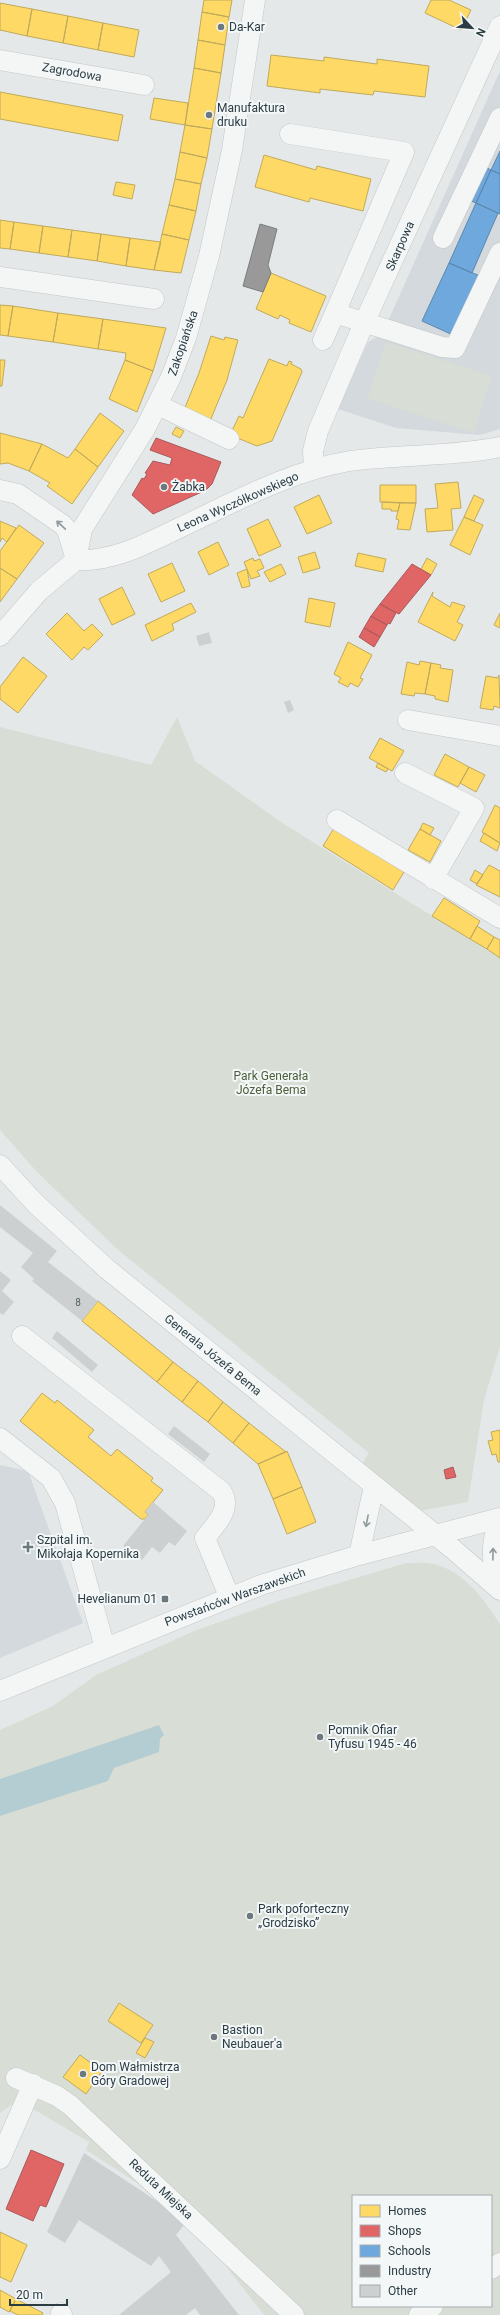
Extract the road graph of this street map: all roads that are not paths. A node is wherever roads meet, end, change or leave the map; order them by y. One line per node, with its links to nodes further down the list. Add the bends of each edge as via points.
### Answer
1 (255, 0): 14 (street, Zakopiańska, via 232,150 209,256 186,338)
2 (500, 26): 12 (street, Skarpowa)
3 (0, 60): 4 (street, Zagrodowa)
4 (144, 85)
5 (500, 118): 7 (street)
6 (290, 134): 11 (street, via 404,152)
7 (443, 238)
8 (500, 253): 12 (street, via 455,348 442,347)
9 (0, 277): 10 (street)
10 (154, 299)
11 (335, 313): 12 (street); 13 (street)
12 (364, 324): 17 (street, Skarpowa, via 318,432 313,451)
13 (323, 340)
14 (158, 405): 15 (street); 19 (street, Zakopiańska, via 82,529)
15 (229, 439)
16 (500, 448): 17 (street, Leona Wyczółkowskiego, via 350,461)
17 (314, 469): 19 (street, Leona Wyczółkowskiego, via 267,487 140,546 102,560)
18 (0, 490): 19 (street, one-way to 18, via 67,530 63,525 18,494)
19 (76, 560): 20 (street, via 39,591)
20 (1, 632)
21 (408, 720): 22 (street)
22 (500, 736)
23 (405, 773): 25 (street, via 474,808)
24 (337, 820): 25 (street)
25 (433, 879): 26 (street)
26 (500, 918)
27 (0, 1165): 30 (street, Generała Józefa Bema, via 36,1204 107,1269)
28 (22, 1336): 36 (street, via 221,1491 226,1501 225,1508 205,1538)
29 (0, 1438): 37 (street, via 51,1478 65,1503)
30 (374, 1486): 33 (street, Generała Józefa Bema); 34 (street, one-way to 34)
31 (500, 1518): 33 (street, Powstańców Warszawskich)
32 (500, 1522): 35 (street, one-way to 32, via 492,1563 494,1534)
33 (436, 1536): 34 (street, Powstańców Warszawskich); 35 (street, Generała Józefa Bema)
34 (359, 1555): 36 (street, Powstańców Warszawskich)
35 (499, 1588)
36 (229, 1596): 37 (street, Powstańców Warszawskich)
37 (105, 1648): 38 (street, Powstańców Warszawskich)
38 (0, 1691)
39 (0, 2159): 41 (street, Reduta Miejska, via 25,2102 25,2081 66,2102 92,2124)
40 (431, 2307): 42 (street)
41 (294, 2315)
42 (419, 2315)

